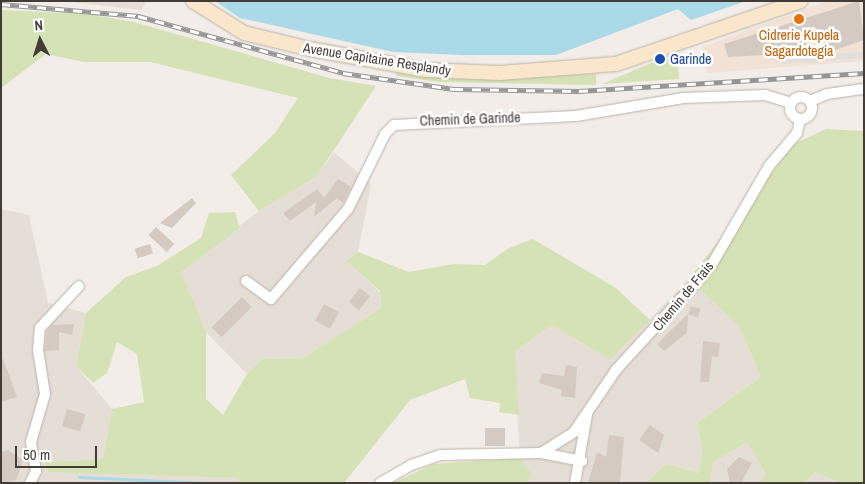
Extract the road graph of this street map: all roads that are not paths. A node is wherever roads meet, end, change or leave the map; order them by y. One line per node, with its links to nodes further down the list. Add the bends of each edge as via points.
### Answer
1 (193, 1): 2 (main road, Avenue Capitaine Resplandy, via 244,32 310,50 426,70 500,73 616,64)
2 (801, 1)
3 (864, 89): 4 (street, via 827,94)
4 (810, 101): 5 (street, via 802,97); 6 (street, Chemin de Frais, via 811,114)
5 (791, 103): 6 (street, via 792,116); 7 (street, Chemin de Garinde, via 765,96 683,98 576,116 394,125 385,134 348,209 271,299)
6 (800, 120): 9 (street, Chemin de Frais, via 797,133 769,166 711,266 616,370)
7 (246, 281)
8 (79, 286): 12 (street, via 40,328 37,338 45,384 43,409 31,442 36,471)
9 (587, 414): 10 (street, Chemin de Frais, via 574,432); 11 (street)
10 (542, 453): 11 (street); 13 (street, via 440,455 411,465)
11 (582, 461): 14 (street)
12 (30, 483)
13 (380, 483)
14 (575, 483)

